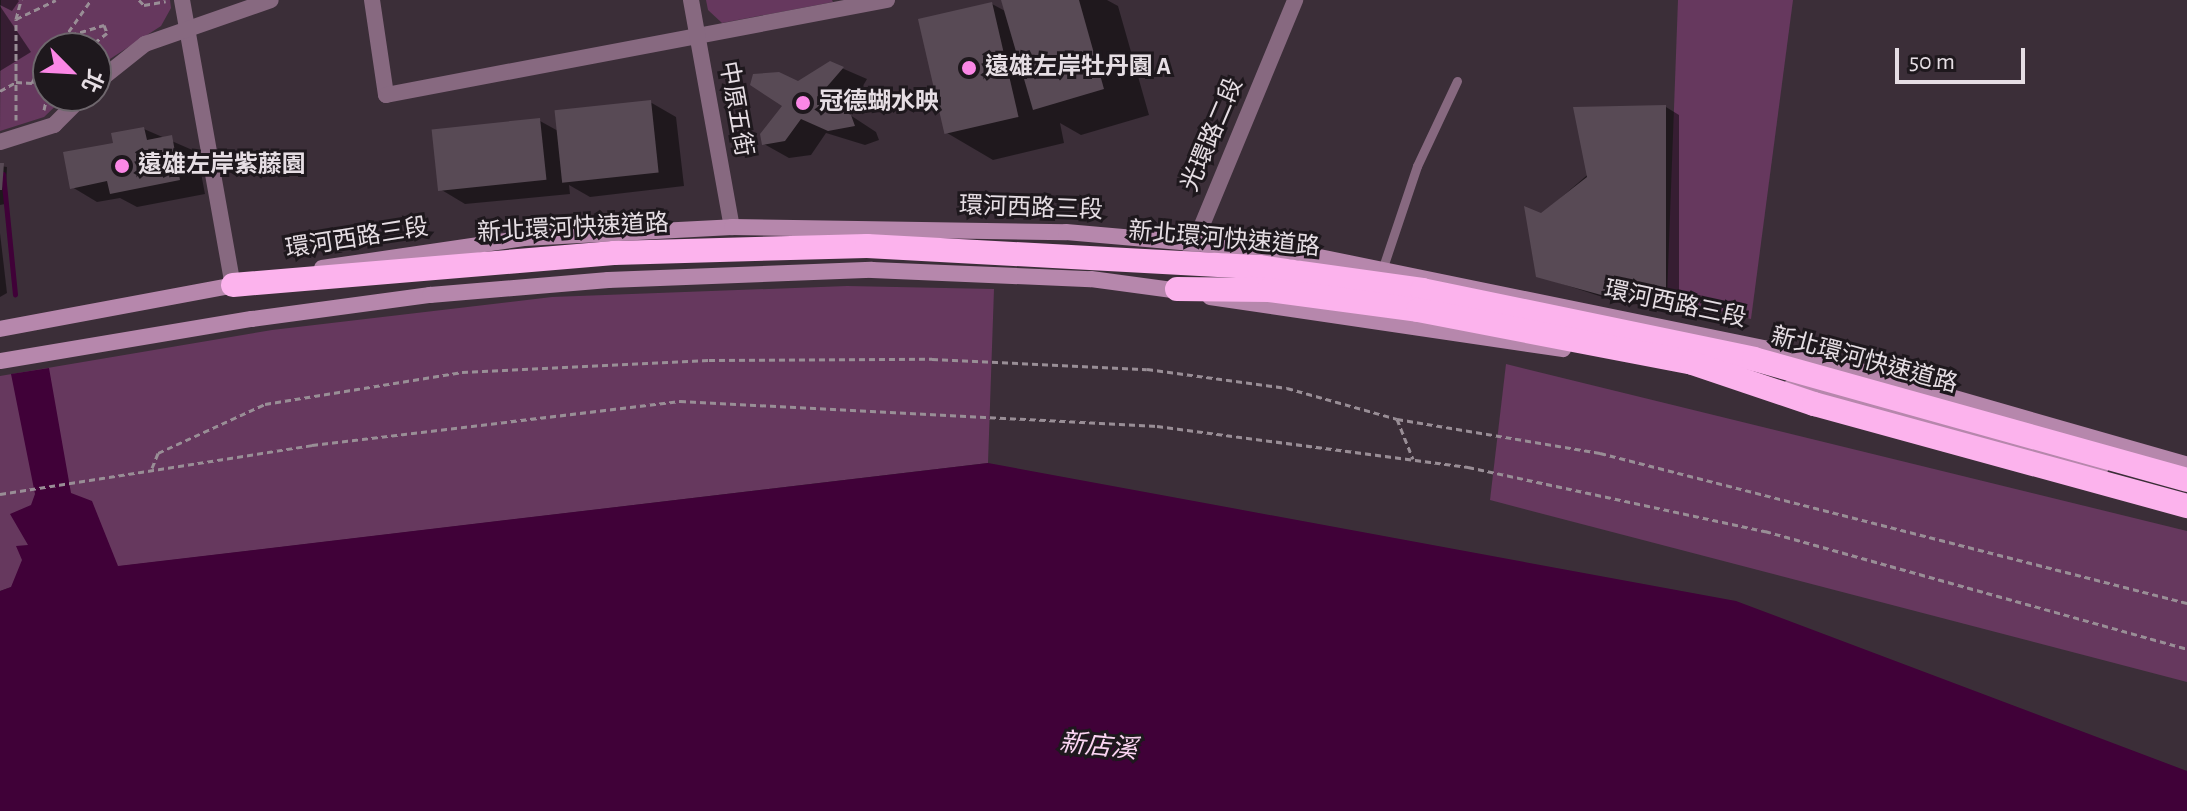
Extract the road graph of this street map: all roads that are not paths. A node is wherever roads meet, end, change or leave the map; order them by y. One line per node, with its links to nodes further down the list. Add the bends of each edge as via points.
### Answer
1 (182, 0): 7 (street)
2 (271, 0): 7 (street)
3 (372, 0): 8 (street, via 386,95)
4 (691, 0): 8 (street, 中原五街)
5 (887, 0): 8 (street)
6 (1295, 0): 14 (street, 光環路二段)
7 (187, 33): 9 (street, via 145,44); 16 (street)
8 (698, 39): 13 (street, 中原五街)
9 (112, 70)
10 (1457, 81): 15 (lane, via 1417,166)
11 (67, 112): 12 (street, via 54,125)
12 (0, 142)
13 (732, 227): 14 (main road, 環河西路三段, via 1066,232); 16 (main road, 環河西路三段, via 524,238)
14 (1194, 242): 15 (main road, 環河西路三段, via 1295,252); 17 (street, 光環路二段)
15 (1382, 270): 20 (main road, 環河西路三段, via 1822,360)
16 (233, 285): 18 (main road, 環河西路三段); 21 (highway, 新北環河快速道路, via 614,253 867,246 1259,267 1422,290 1754,359)
17 (1177, 289): 19 (main road, via 1091,279 872,270 608,280 267,317); 22 (main road, via 1239,303 1820,391); 23 (highway, 新北環河快速道路, via 1269,290 1495,323 1692,363 1814,404)
18 (0, 329)
19 (0, 361)
20 (2187, 465)
21 (2187, 480)
22 (2187, 492)
23 (2187, 506)

